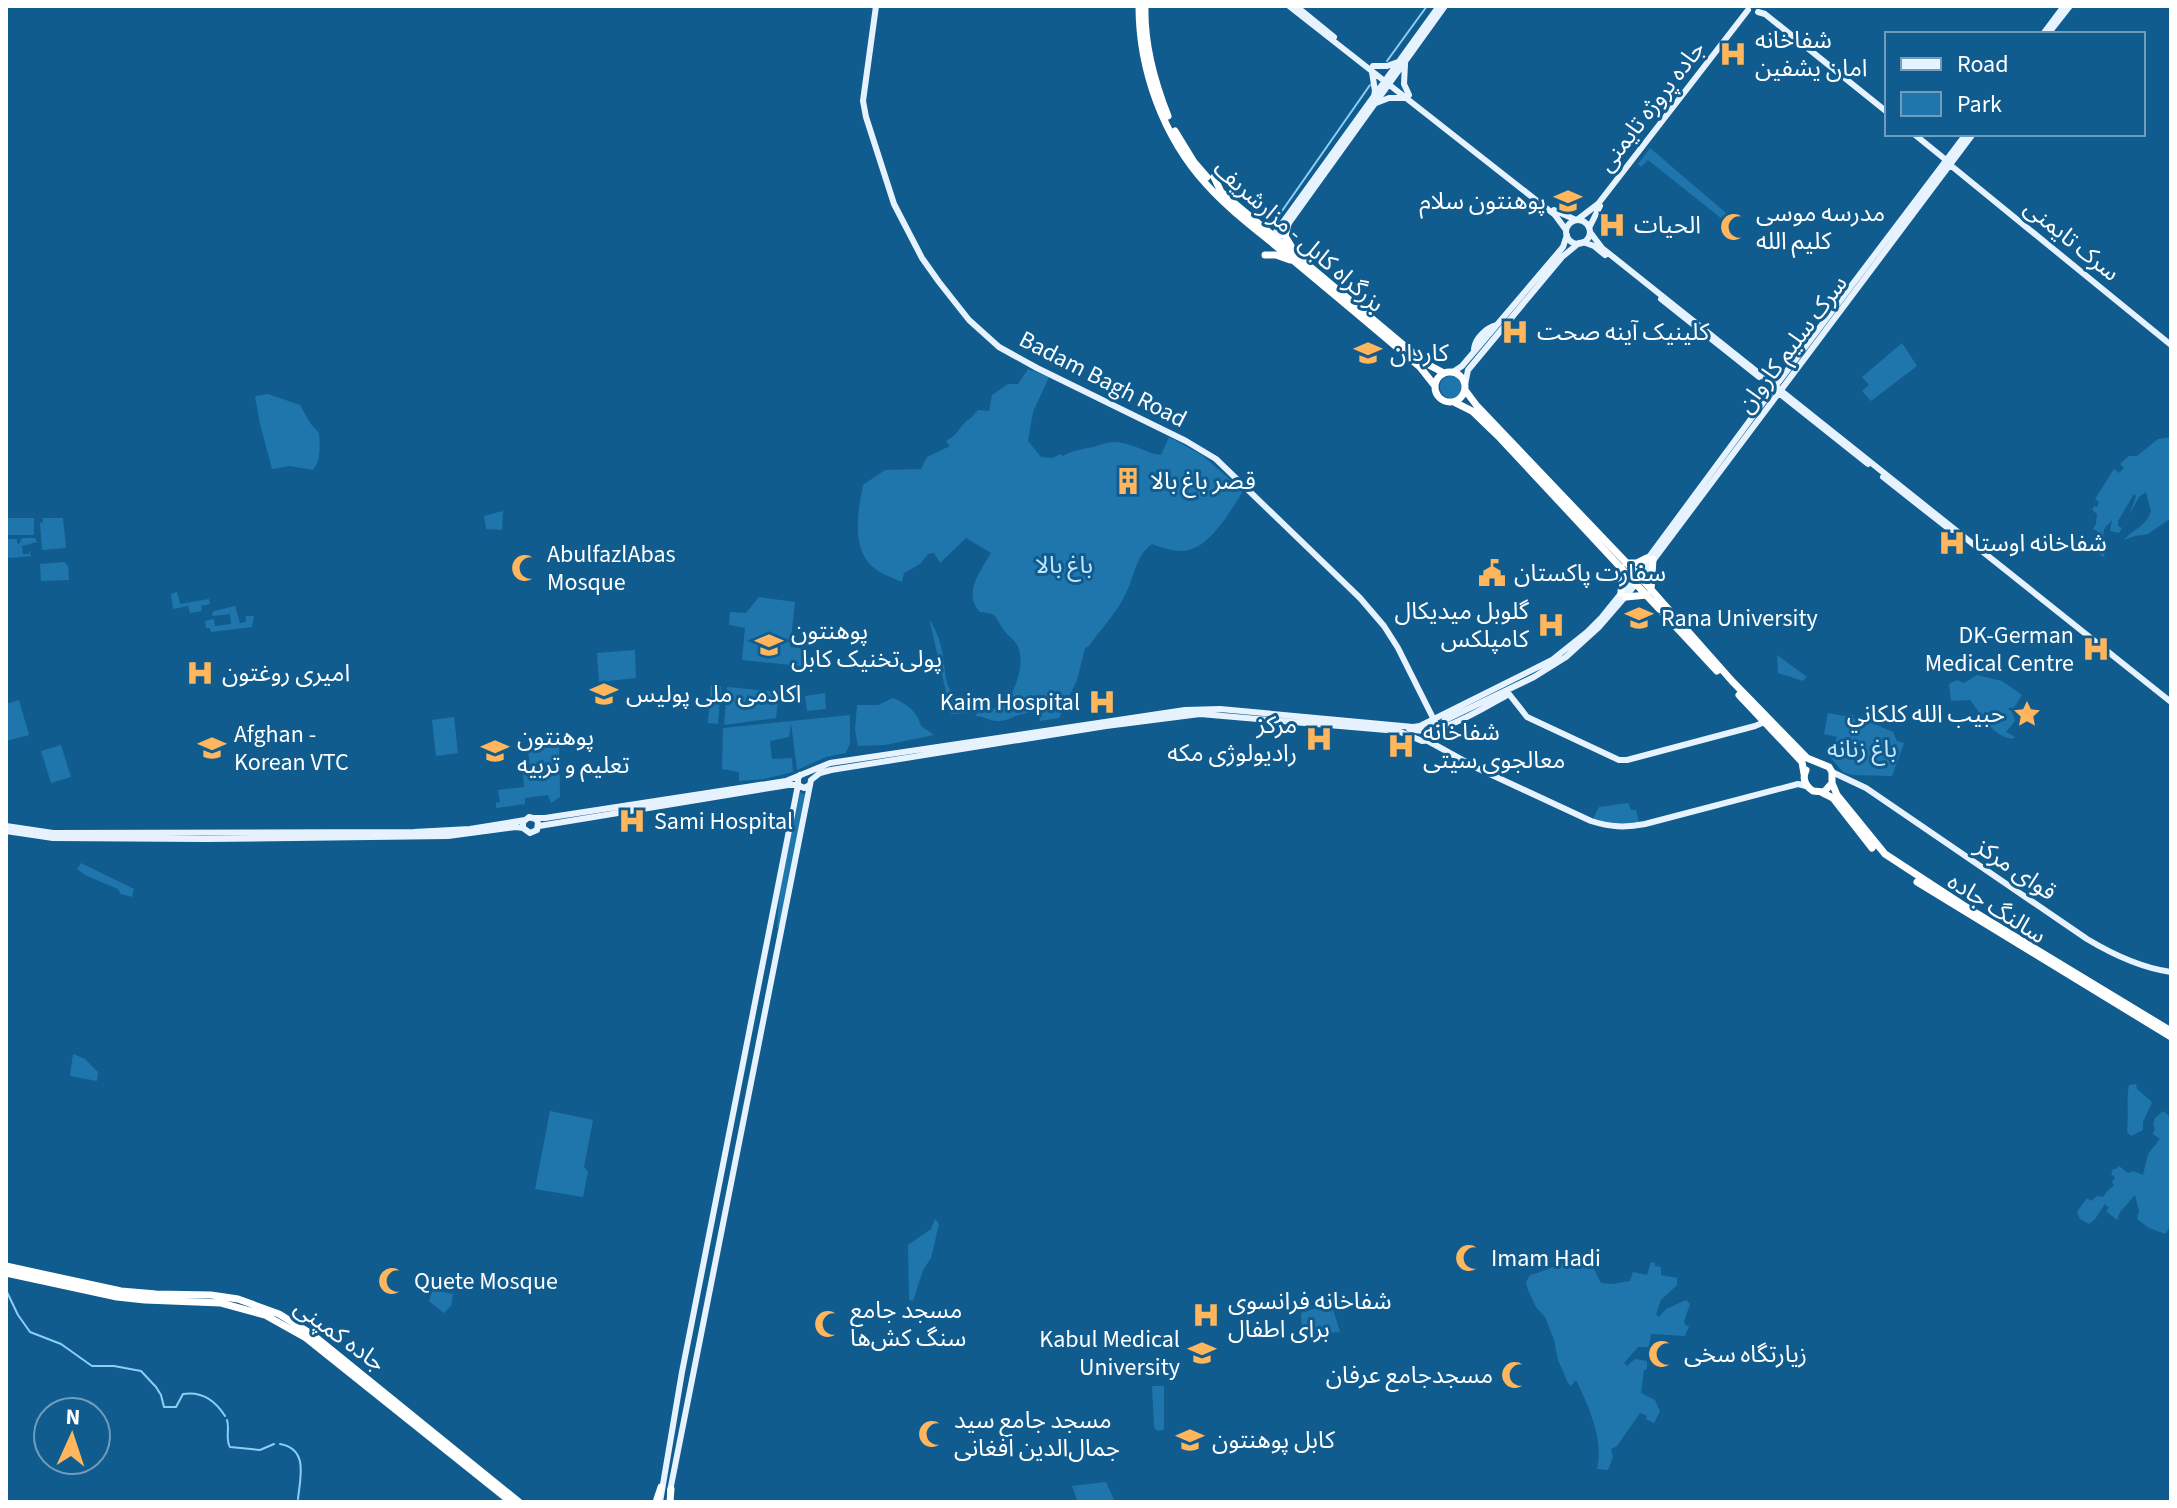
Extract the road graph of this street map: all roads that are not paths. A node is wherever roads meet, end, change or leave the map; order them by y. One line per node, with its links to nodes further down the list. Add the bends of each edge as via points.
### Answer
1 (876, 6): 52 (main road, Badam Bagh Road, via 863,101 866,117 894,204 939,282 999,347 1216,459 1376,617 1398,648)
2 (1142, 6): 16 (highway, بزرگراه کابل - مزارشریف, via 1154,77); 33 (highway, بزرگراه کابل - مزارشریف, via 1139,23 1151,86 1177,144 1208,186)
3 (1289, 6): 10 (main road)
4 (1296, 6): 10 (main road)
5 (1442, 6): 9 (main road)
6 (2067, 6): 8 (main road)
7 (1755, 10): 15 (main road); 26 (main road, جاده پروژه تایمنی); 26 (main road, جاده پروژه تایمنی)
8 (2047, 32)
9 (1403, 62): 10 (main road); 11 (main road); 12 (main road)
10 (1372, 68): 11 (main road); 14 (main road)
11 (1389, 81): 12 (main road); 14 (main road)
12 (1408, 96): 14 (main road); 21 (main road)
13 (1168, 101): 16 (highway)
14 (1374, 102): 30 (main road); 33 (main road)
15 (1885, 110)
16 (1171, 122): 28 (highway, بزرگراه کابل - مزارشریف, via 1194,162)
17 (1916, 136): 22 (main road, سرک تایمنی)
18 (1964, 136): 20 (main road)
19 (1970, 136): 20 (main road)
20 (1956, 147): 22 (main road); 23 (main road); 24 (main road)
21 (1474, 149): 29 (main road, via 1558,213); 32 (main road, via 1555,215)
22 (1932, 150): 23 (main road, سرک تایمنی); 25 (main road)
23 (1948, 162): 24 (main road, سرک تایمنی); 25 (main road)
24 (1961, 173): 25 (main road); 39 (main road, سرک تایمنی)
25 (1939, 174): 37 (main road, via 1910,204); 37 (main road, سرک سلیم کاروان, via 1931,192)
26 (1622, 175): 29 (main road, جاده پروژه تایمنی); 31 (main road, جاده پروژه تایمنی, via 1595,213)
27 (1214, 177): 28 (highway)
28 (1222, 194): 33 (highway, بزرگراه کابل - مزارشریف)
29 (1576, 220): 31 (main road); 32 (main road)
30 (1288, 224): 33 (main road); 36 (highway, via 1286,239)
31 (1590, 230): 34 (main road); 44 (main road, via 1602,248)
32 (1567, 232): 34 (main road); 38 (main road, via 1563,247)
33 (1274, 240): 36 (highway, بزرگراه کابل - مزارشریف)
34 (1581, 243): 38 (main road); 44 (main road, via 1594,246)
35 (1265, 255): 36 (highway)
36 (1297, 260): 41 (highway, بزرگراه کابل - مزارشریف, via 1425,363); 42 (highway, بزرگراه کابل - مزارشریف)
37 (1874, 260): 44 (main road)
38 (1500, 327): 40 (main road); 40 (main road, via 1488,327 1475,343)
39 (2171, 345)
40 (1477, 353): 41 (main road); 43 (main road)
41 (1448, 373): 42 (highway); 43 (highway, via 1463,379)
42 (1435, 386): 45 (highway, via 1439,397)
43 (1465, 388): 45 (highway); 47 (highway)
44 (1777, 389): 46 (main road); 51 (main road)
45 (1454, 402): 47 (highway, via 1472,411 1500,438)
46 (1650, 559): 47 (highway); 48 (main road); 49 (highway)
47 (1623, 566): 48 (highway); 50 (highway)
48 (1636, 579): 49 (highway); 50 (main road)
49 (1649, 592): 50 (highway); 53 (highway)
50 (1624, 595): 52 (main road, via 1552,660); 56 (main road, via 1599,627 1560,662 1445,720)
51 (2171, 702)
52 (1433, 720): 55 (main road); 56 (main road, Badam Bagh Road); 57 (main road)
53 (1768, 720): 56 (main road, via 1627,760 1527,717 1509,694); 59 (highway); 61 (highway, via 1802,762)
54 (1106, 724): 55 (main road, via 1205,709); 58 (main road, via 1224,714 1398,731); 62 (main road, via 964,740 830,763); 64 (main road, via 831,770)
55 (1405, 726): 57 (main road)
56 (1438, 729): 57 (main road); 58 (main road)
57 (1429, 730): 58 (main road)
58 (1428, 741): 67 (main road, via 1607,826 1645,824)
59 (1818, 763): 60 (highway); 61 (highway)
60 (1832, 772): 63 (main road, قوای مرکز); 65 (highway)
61 (1804, 774): 67 (highway)
62 (802, 775): 64 (main road); 66 (main road); 69 (main road)
63 (1849, 780): 65 (main road); 76 (main road, قوای مرکز, via 2087,939)
64 (810, 782): 66 (main road, via 804,788); 75 (main road)
65 (1833, 782): 68 (highway); 73 (highway, سالنگ جاده, via 1837,795 1885,854)
66 (798, 785): 71 (main road); 74 (main road)
67 (1806, 786): 68 (highway)
68 (1821, 792): 73 (highway, سالنگ جاده, via 1833,798 1880,856)
69 (534, 818): 70 (main road); 71 (main road)
70 (524, 824): 71 (main road, via 530,833); 72 (main road, via 414,832)
71 (539, 826)
72 (6, 829)
73 (1962, 907): 77 (highway, سالنگ جاده)
74 (769, 932): 75 (main road); 80 (main road)
75 (780, 934): 81 (main road)
76 (2171, 972)
77 (2171, 1034)
78 (6, 1266): 87 (highway, جاده کمپنی, via 138,1293 238,1297 270,1307 313,1335)
79 (6, 1273): 86 (highway, جاده کمپنی, via 117,1297 209,1301 265,1315 306,1338)
80 (702, 1278): 81 (main road, via 707,1274); 82 (main road)
81 (711, 1280): 83 (main road)
82 (674, 1417): 83 (main road); 84 (main road)
83 (685, 1420): 85 (main road)
84 (662, 1483): 85 (main road); 88 (highway)
85 (672, 1485): 89 (highway)
86 (511, 1502)
87 (519, 1502)
88 (658, 1502)
89 (668, 1502)

